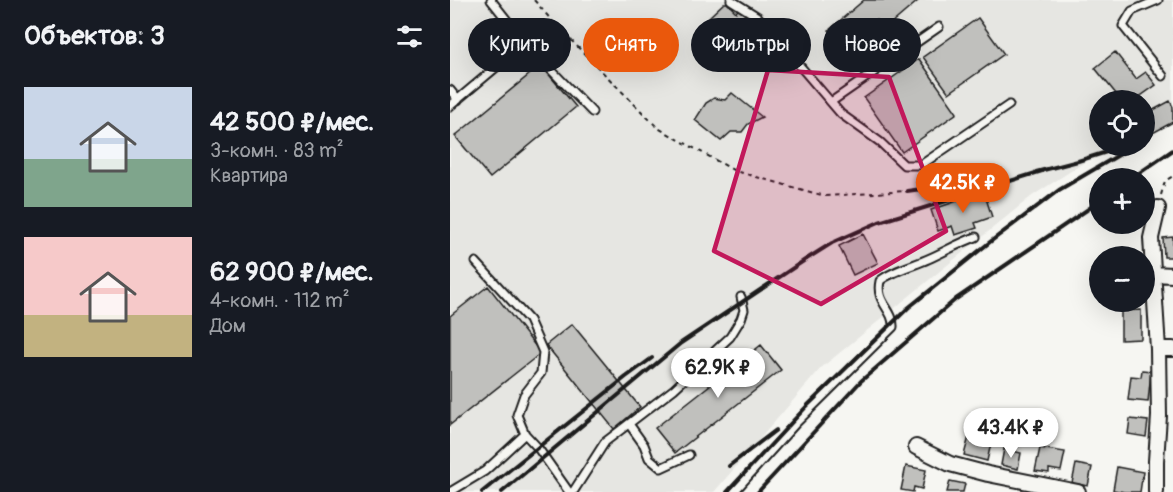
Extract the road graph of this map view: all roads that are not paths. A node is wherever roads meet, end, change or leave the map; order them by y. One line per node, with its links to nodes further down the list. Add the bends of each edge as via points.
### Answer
1 (491, 0): 4 (lane)
2 (731, 0): 11 (lane, via 758,17)
3 (1158, 0): 8 (lane, via 1132,10 1123,26)
4 (505, 18)
5 (939, 27): 11 (lane)
6 (492, 72): 10 (lane)
7 (553, 72): 14 (lane)
8 (1163, 76)
9 (450, 90): 10 (lane)
10 (458, 100): 13 (lane)
11 (831, 102): 12 (lane, via 903,165 921,165)
12 (1010, 105)
13 (450, 106)
14 (592, 112)
15 (1158, 208): 17 (street)
16 (976, 237): 32 (lane, via 880,281 880,297 893,327 796,423)
17 (1151, 246)
18 (476, 262): 27 (lane, via 529,320 543,352 541,373 524,395 517,415)
19 (1155, 274): 20 (street)
20 (1173, 275)
21 (741, 297): 26 (lane, via 744,310 730,337)
22 (1155, 304): 23 (street)
23 (1158, 349): 24 (street); 25 (street)
24 (1173, 349)
25 (1166, 416): 34 (street, via 1156,461)
26 (629, 424): 29 (lane, via 649,458 661,468); 31 (lane, via 605,442)
27 (525, 434): 30 (lane, via 485,471); 31 (lane)
28 (916, 447): 33 (street, via 950,464)
29 (689, 455)
30 (450, 492)
31 (571, 492)
32 (734, 492)
33 (1078, 492)
34 (1156, 492)

